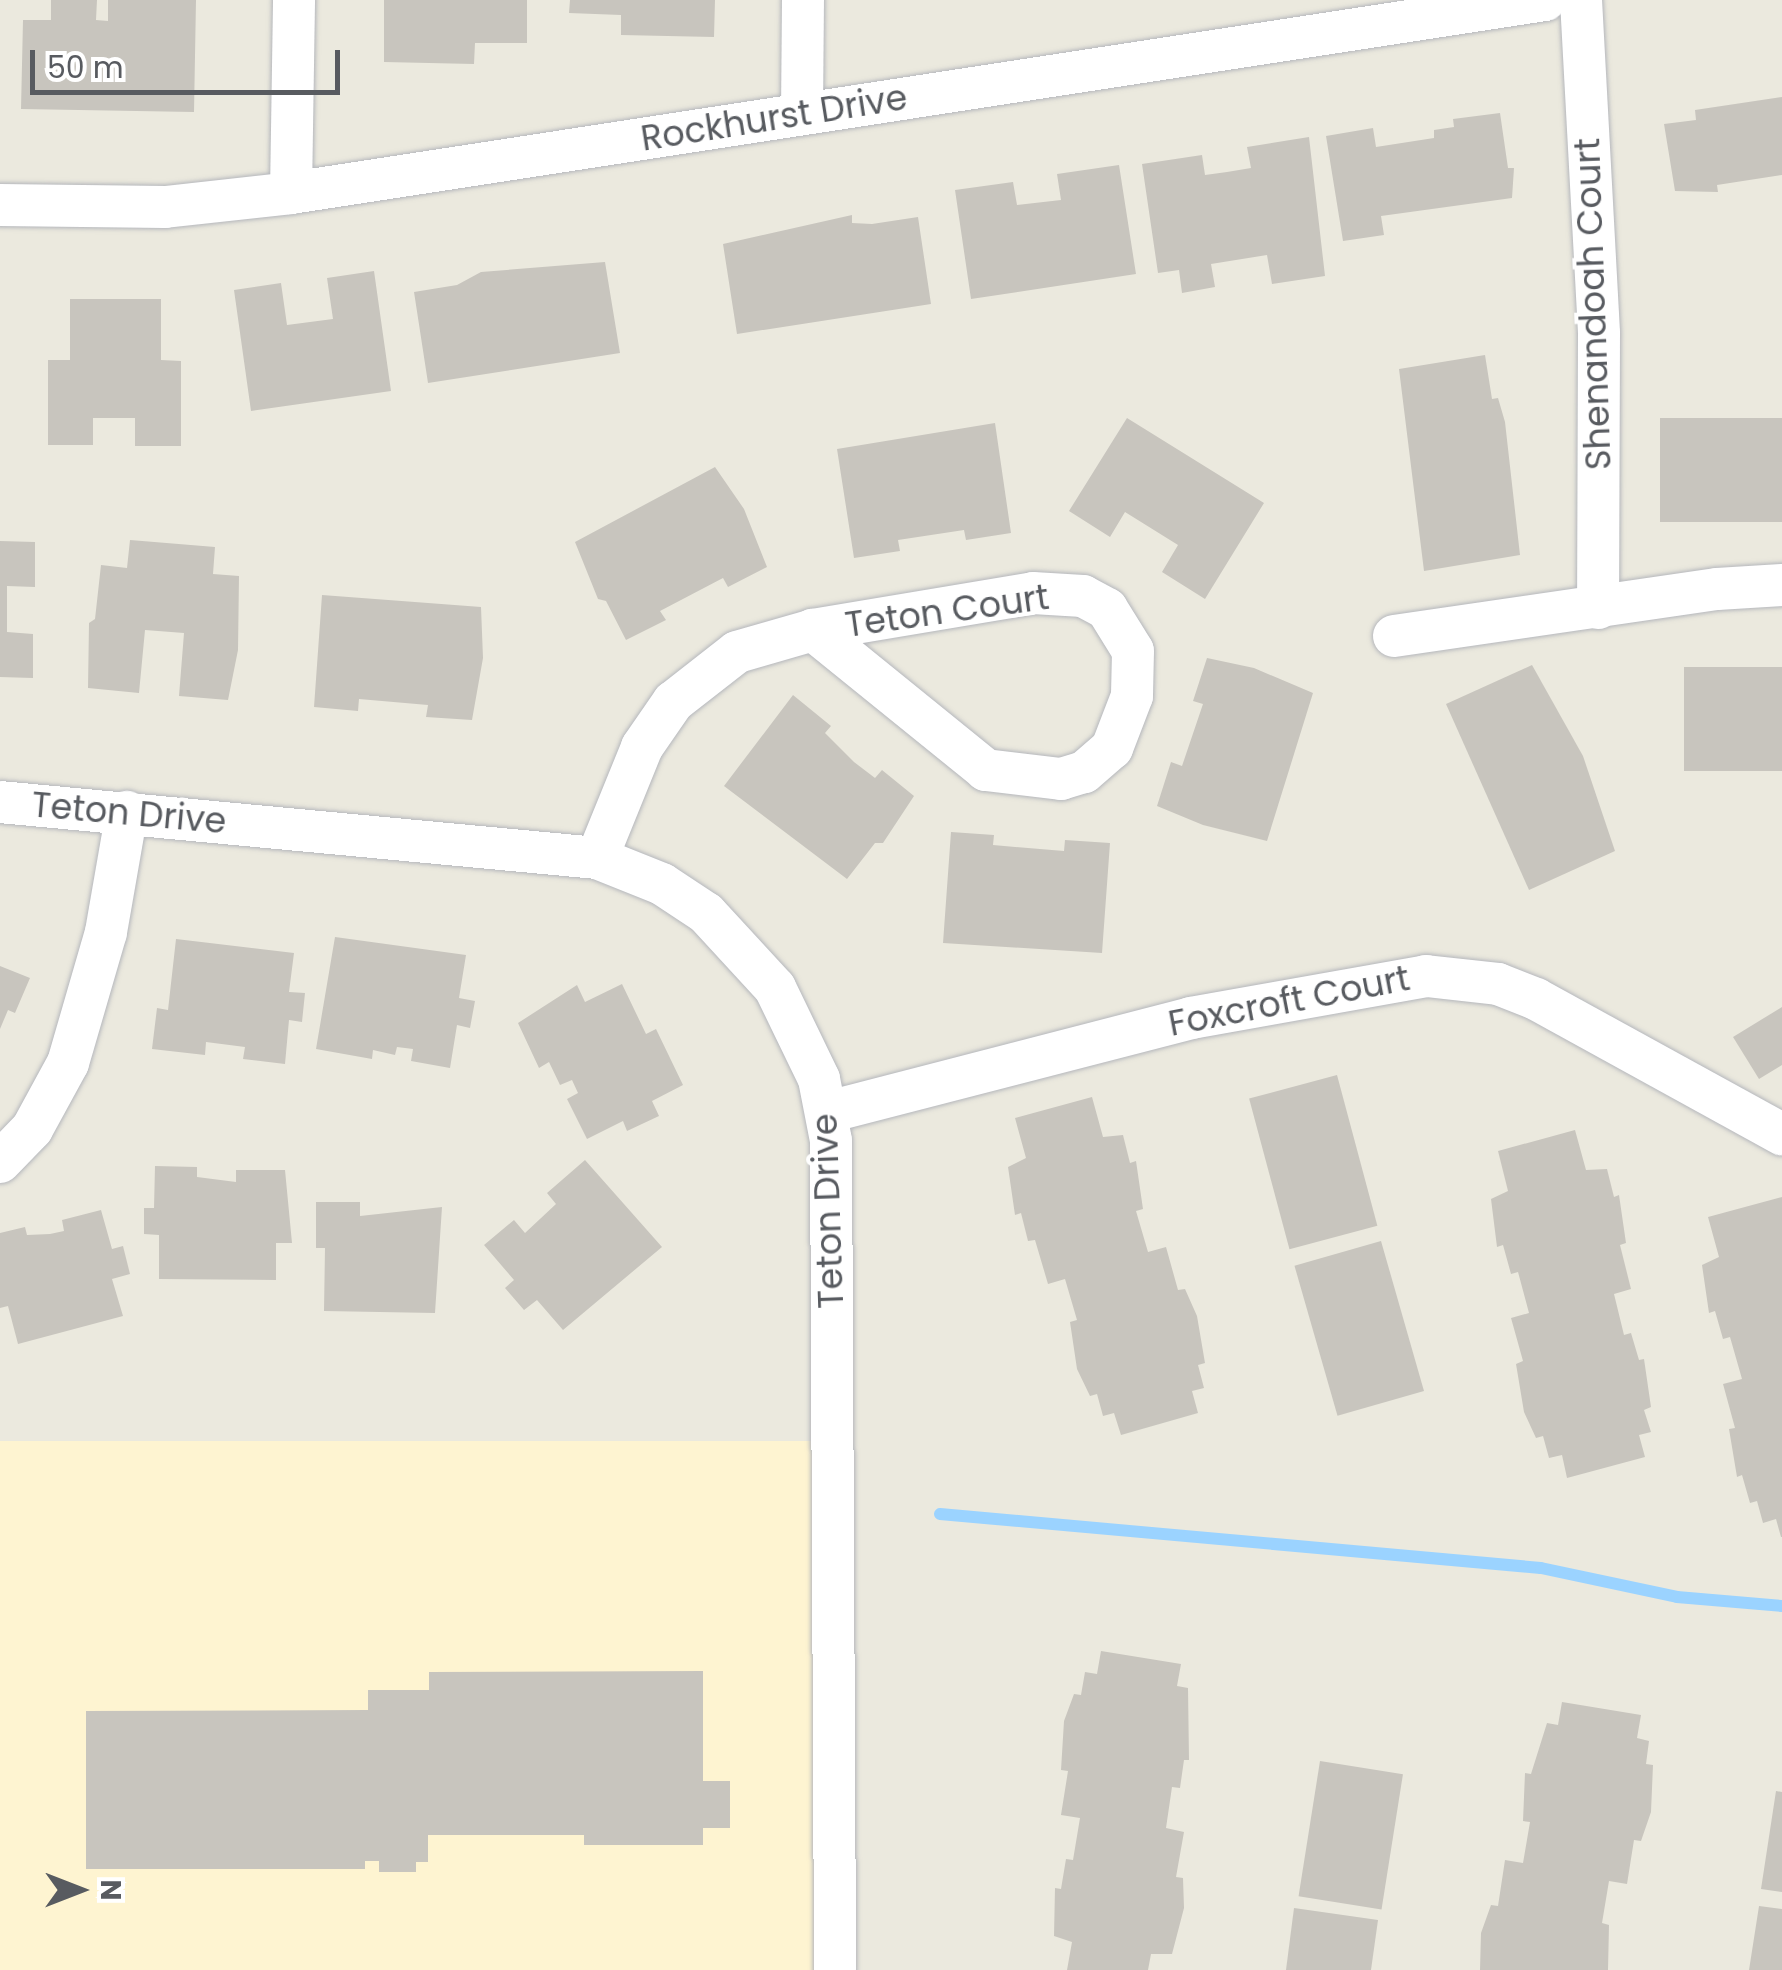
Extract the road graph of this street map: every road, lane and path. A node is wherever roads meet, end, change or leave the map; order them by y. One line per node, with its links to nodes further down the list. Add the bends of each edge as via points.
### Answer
1 (294, 0): 7 (street)
2 (803, 0): 6 (street)
3 (1545, 0): 5 (street, Rockhurst Drive)
4 (1582, 0): 10 (street, Shenandoah Court, via 1599,334)
5 (1305, 18): 6 (street, Rockhurst Drive)
6 (802, 113): 7 (street, Rockhurst Drive)
7 (292, 193): 8 (street, Rockhurst Drive, via 136,208)
8 (0, 205)
9 (1782, 586): 10 (street)
10 (1598, 608): 12 (street)
11 (813, 630): 11 (street, Teton Court, via 959,752 1017,778 1062,779 1099,762 1132,696 1136,671 1124,629 1083,596 1032,593); 15 (street, Teton Court, via 737,652 692,680 642,747)
12 (1394, 636)
13 (0, 802): 14 (street, Teton Drive)
14 (127, 812): 15 (street, Teton Drive); 18 (street, via 103,947 68,1063 32,1129)
15 (597, 858): 16 (street, Teton Drive, via 662,884 743,947 806,1044)
16 (828, 1112): 17 (street, Foxcroft Court, via 1191,1018 1426,976 1498,984 1536,998); 19 (street, Teton Drive)
17 (1782, 1134)
18 (0, 1162)
19 (835, 1970)

